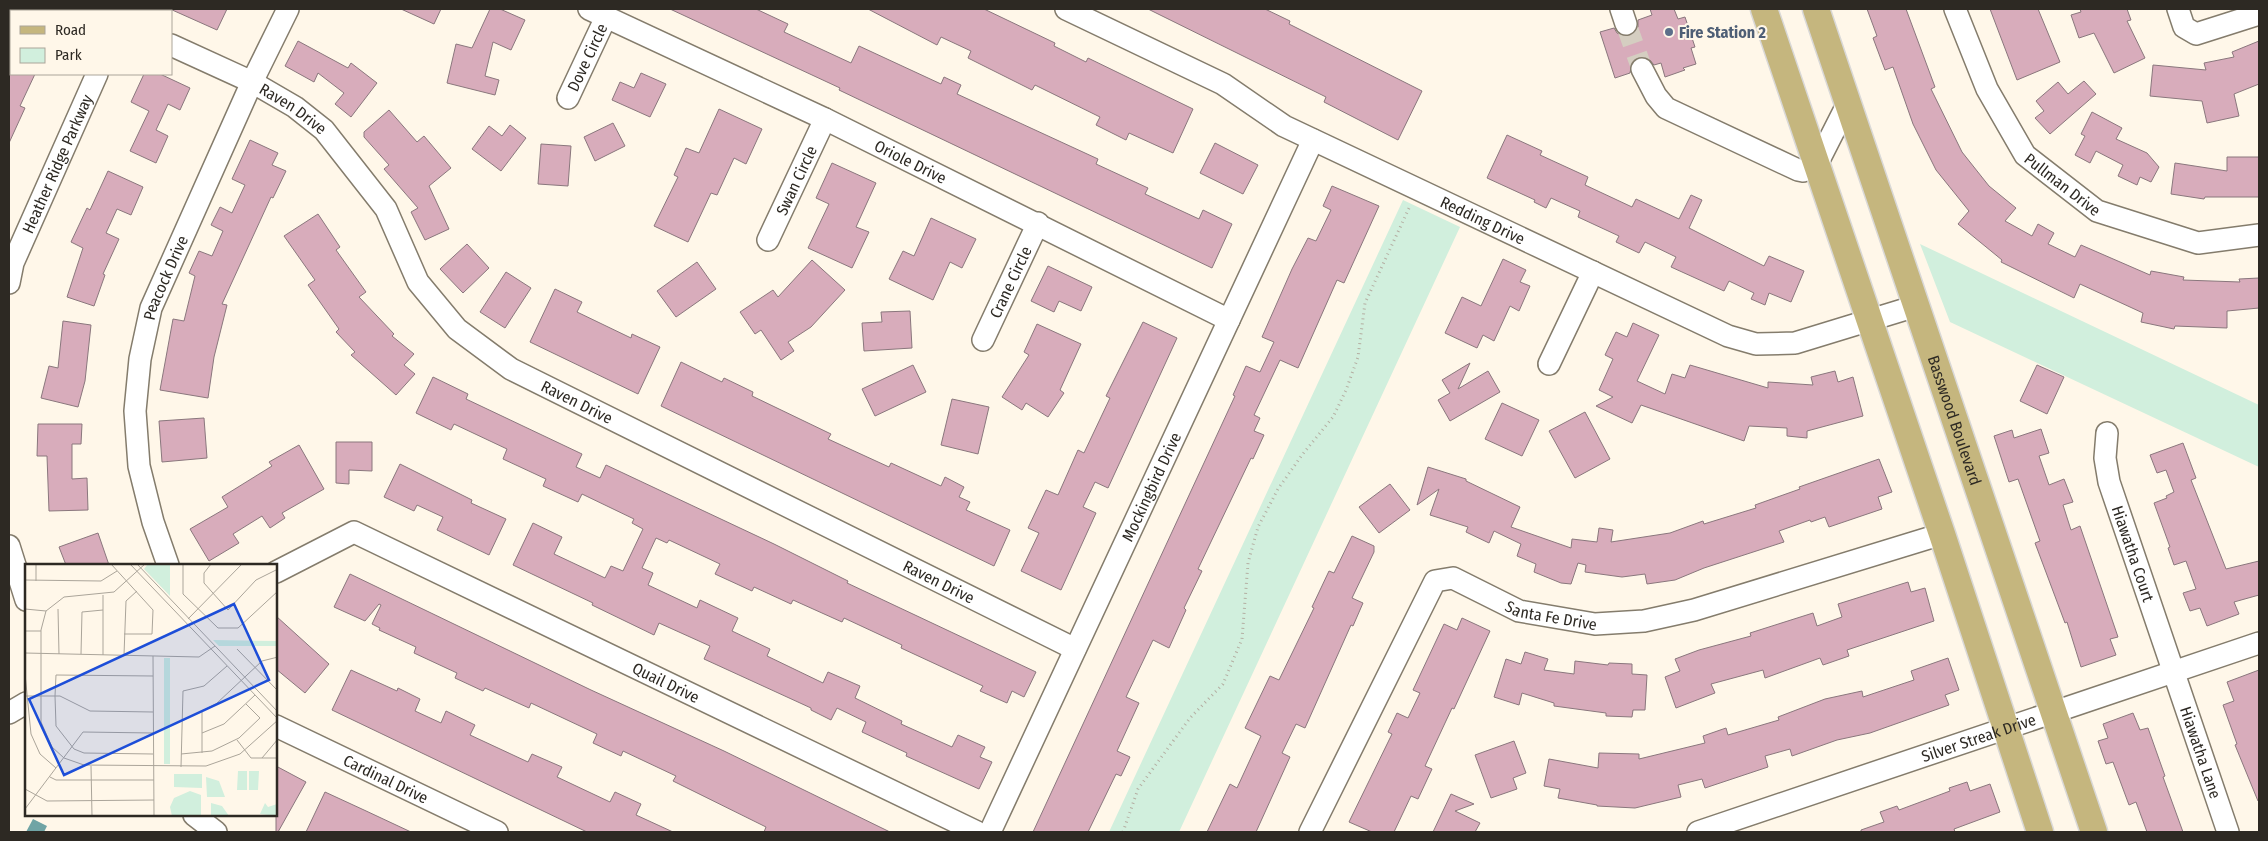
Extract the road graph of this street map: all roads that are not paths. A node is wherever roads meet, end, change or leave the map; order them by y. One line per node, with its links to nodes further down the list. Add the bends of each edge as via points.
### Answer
1 (288, 9): 12 (street, Peacock Drive)
2 (1066, 9): 16 (street, Redding Drive, via 1223,84 1273,119)
3 (1764, 9): 17 (main road)
4 (1816, 9): 14 (main road, Basswood Boulevard)
5 (1955, 9): 19 (street, Pullman Drive, via 1988,89 2024,155 2097,211 2198,243)
6 (2178, 9): 8 (street, via 2184,27 2196,34)
7 (597, 13): 13 (street, Dove Circle); 15 (street, Oriole Drive)
8 (2259, 14)
9 (172, 45): 12 (street, Raven Drive)
10 (1642, 69): 17 (street, via 1656,96 1671,111 1798,170)
11 (97, 75): 22 (street, Heather Ridge Parkway, via 13,263)
12 (252, 82): 31 (street, Peacock Drive, via 151,308 140,358 135,411 139,466 152,522); 35 (street, Raven Drive, via 295,107 324,130 386,209 418,282 457,329 511,369)
13 (568, 98)
14 (1848, 103): 17 (street); 23 (main road, Basswood Boulevard)
15 (824, 119): 18 (street, Oriole Drive); 20 (street, Swan Circle)
16 (1312, 140): 21 (street, Redding Drive); 24 (street, Mockingbird Drive)
17 (1817, 164): 25 (main road)
18 (1038, 223): 24 (street, Oriole Drive); 26 (street, Crane Circle)
19 (2259, 235)
20 (768, 240)
21 (1593, 272): 25 (street, Redding Drive, via 1713,329 1756,344 1795,343); 27 (street)
22 (9, 283)
23 (1916, 306): 25 (street, Redding Drive); 39 (main road, Basswood Boulevard)
24 (1229, 320): 35 (street, Mockingbird Drive)
25 (1870, 321): 29 (main road)
26 (983, 340)
27 (1549, 364)
28 (2107, 433): 36 (street, Hiawatha Court, via 2105,458 2109,482)
29 (1942, 534): 41 (main road); 47 (street, Santa Fe Drive, via 1694,610 1644,622 1595,624 1519,611 1453,578 1435,581)
30 (9, 546): 33 (street)
31 (168, 564)
32 (278, 571): 45 (street, Quail Drive, via 354,532)
33 (25, 597)
34 (2259, 643): 36 (street, Silver Streak Drive)
35 (1075, 649): 46 (street, Mockingbird Drive)
36 (2175, 672): 39 (street, Silver Streak Drive); 51 (street, Hiawatha Lane)
37 (25, 704): 38 (street)
38 (9, 713)
39 (2054, 713): 41 (street, Silver Streak Drive); 50 (main road, Basswood Boulevard)
40 (278, 727): 44 (street, Cardinal Drive)
41 (2005, 729): 48 (street, Silver Streak Drive); 49 (main road)
42 (195, 816): 43 (street)
43 (216, 832)
44 (497, 832)
45 (977, 832)
46 (990, 832)
47 (1310, 832)
48 (1698, 832)
49 (2040, 832)
50 (2094, 832)
51 (2228, 832)

